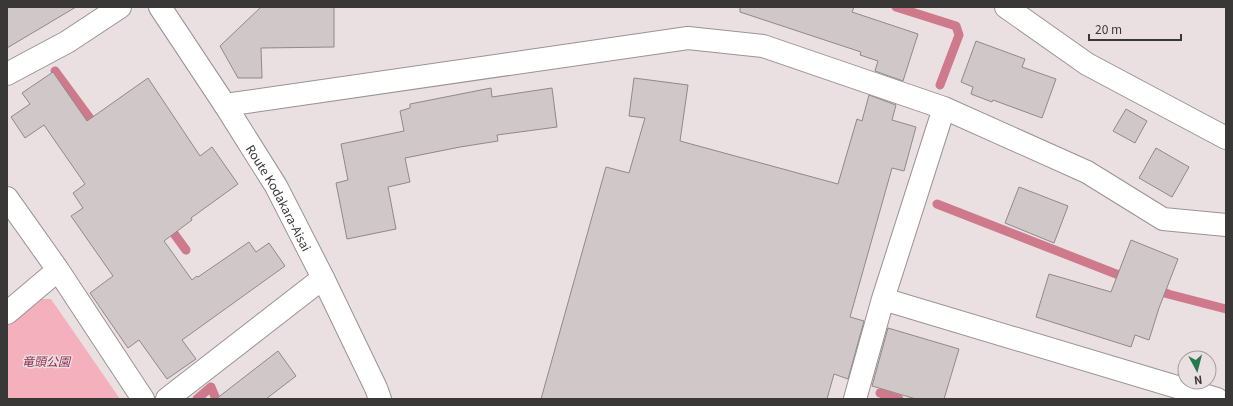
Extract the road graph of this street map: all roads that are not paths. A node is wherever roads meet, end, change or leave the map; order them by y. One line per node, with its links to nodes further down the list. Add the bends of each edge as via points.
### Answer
1 (120, 7): 4 (street, via 67,42)
2 (160, 7): 5 (street, Route Kodakara-Aisai)
3 (1006, 7): 7 (street, via 1087,64)
4 (7, 74)
5 (225, 105): 6 (street, via 688,38 763,46); 11 (street, Route Kodakara-Aisai, via 276,186)
6 (944, 108): 9 (street, via 1087,172 1163,219); 12 (street)
7 (1226, 138)
8 (7, 198): 10 (street)
9 (1226, 225)
10 (58, 270): 13 (street); 14 (street)
11 (323, 278): 15 (street); 16 (street, Route Kodakara-Aisai)
12 (883, 299): 17 (street); 18 (street)
13 (7, 312)
14 (143, 399)
15 (167, 399)
16 (380, 399)
17 (855, 399)
18 (1217, 399)

